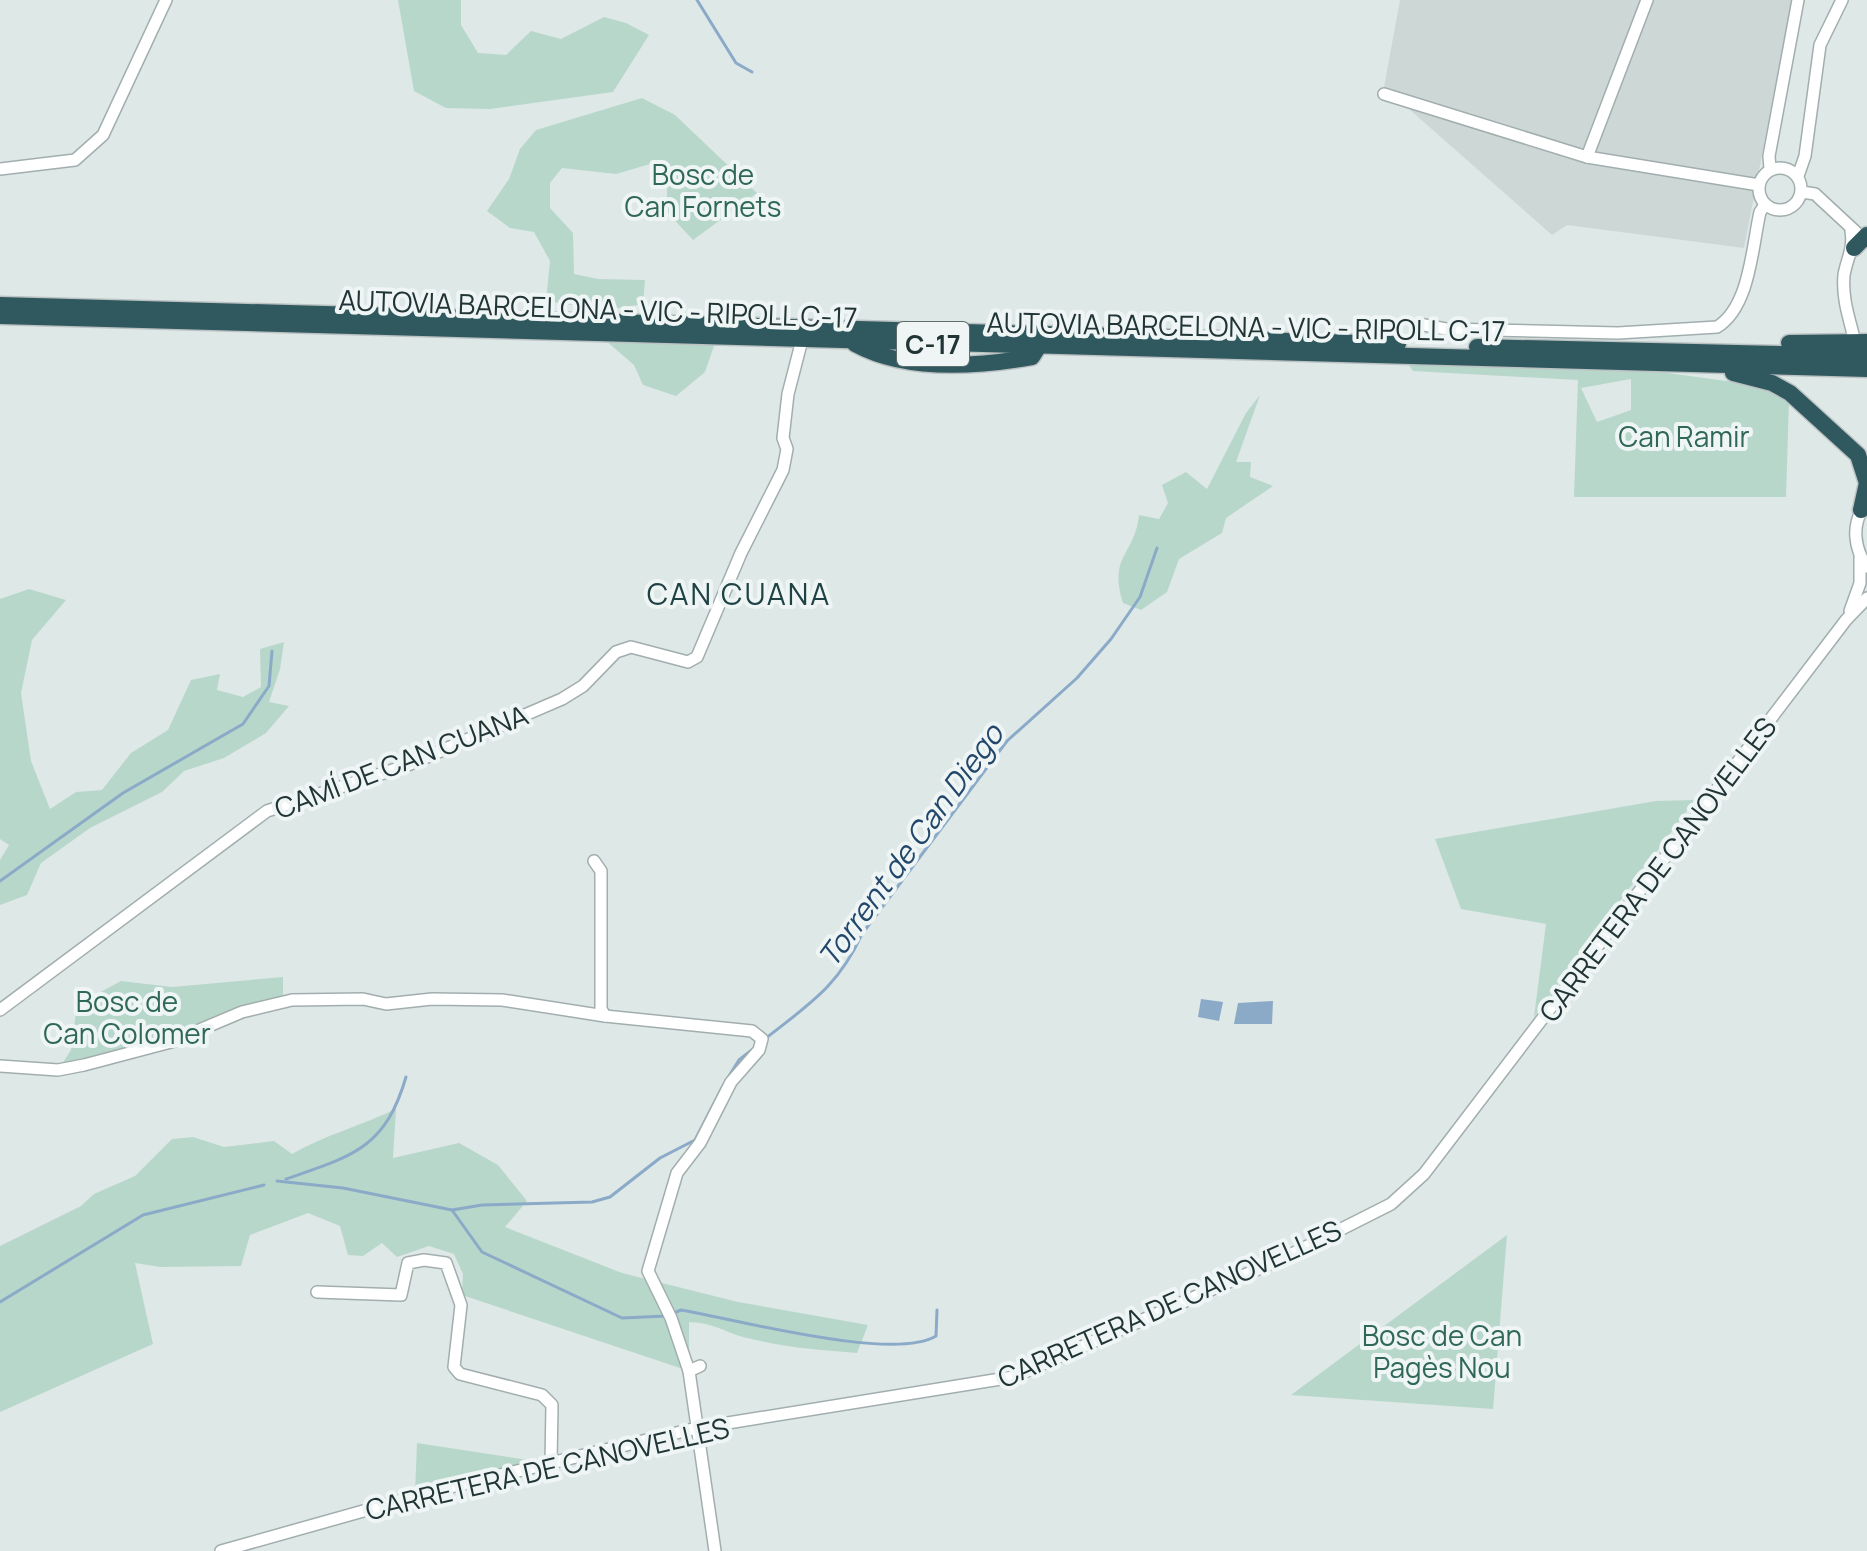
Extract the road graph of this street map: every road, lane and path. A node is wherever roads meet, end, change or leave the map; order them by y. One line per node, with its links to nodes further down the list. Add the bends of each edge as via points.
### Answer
1 (166, 0): 7 (street, via 103,135 75,160)
2 (1647, 0): 6 (street)
3 (1798, 0): 8 (street)
4 (1842, 0): 9 (street, via 1820,45)
5 (1384, 94): 6 (street)
6 (1587, 157): 10 (street)
7 (0, 169)
8 (1770, 169): 9 (street, via 1781,167); 10 (street)
9 (1798, 176): 11 (street)
10 (1759, 185): 12 (street)
11 (1802, 192): 12 (street, via 1785,210); 13 (street, via 1815,194)
12 (1765, 205): 16 (street, via 1742,293 1731,319 1717,327 1618,333)
13 (1859, 238): 17 (street, via 1843,288)
14 (0, 305): 19 (highway, AUTOVIA BARCELONA - VIC - RIPOLL C-17 / C-17)
15 (0, 316): 18 (highway, AUTOVIA BARCELONA - VIC - RIPOLL C-17)
16 (1419, 324)
17 (1860, 338): 19 (highway)
18 (802, 340): 21 (highway, AUTOVIA BARCELONA - VIC - RIPOLL C-17, via 850,341 875,355 919,362 987,364 1032,357 1039,346 1275,352 1342,367 1407,356); 28 (street, CAMÍ DE CAN CUANA, via 788,394 783,470 697,657 688,662 631,647 616,652 562,699 408,765 267,811)
19 (1645, 350): 20 (highway, AUTOVIA BARCELONA - VIC - RIPOLL C-17 / C-17)
20 (1867, 356)
21 (1680, 364): 22 (highway, AUTOVIA BARCELONA - VIC - RIPOLL C-17); 23 (highway, via 1743,374 1790,393 1858,455 1867,483)
22 (1867, 369)
23 (1864, 506): 24 (street, CARRETERA DE CANOVELLES, via 1856,525)
24 (1864, 562): 26 (street, CARRETERA DE CANOVELLES)
25 (1867, 598): 26 (street, CARRETERA DE CANOVELLES)
26 (1846, 620): 32 (street, CARRETERA DE CANOVELLES, via 1424,1174 1391,1204 1290,1255 1013,1377)
27 (594, 861): 29 (street, via 601,871)
28 (0, 1010)
29 (605, 1016): 30 (street, via 502,1000 292,1000 84,1065 58,1070); 32 (street, via 749,1030 762,1039 677,1173 648,1271 694,1368)
30 (0, 1066)
31 (317, 1292): 33 (street, via 401,1295 408,1263 446,1263 461,1305 454,1367 460,1374 542,1395 552,1405)
32 (697, 1428): 33 (street, CARRETERA DE CANOVELLES); 35 (street)
33 (551, 1463): 34 (street, CARRETERA DE CANOVELLES)
34 (221, 1551)
35 (715, 1551)

